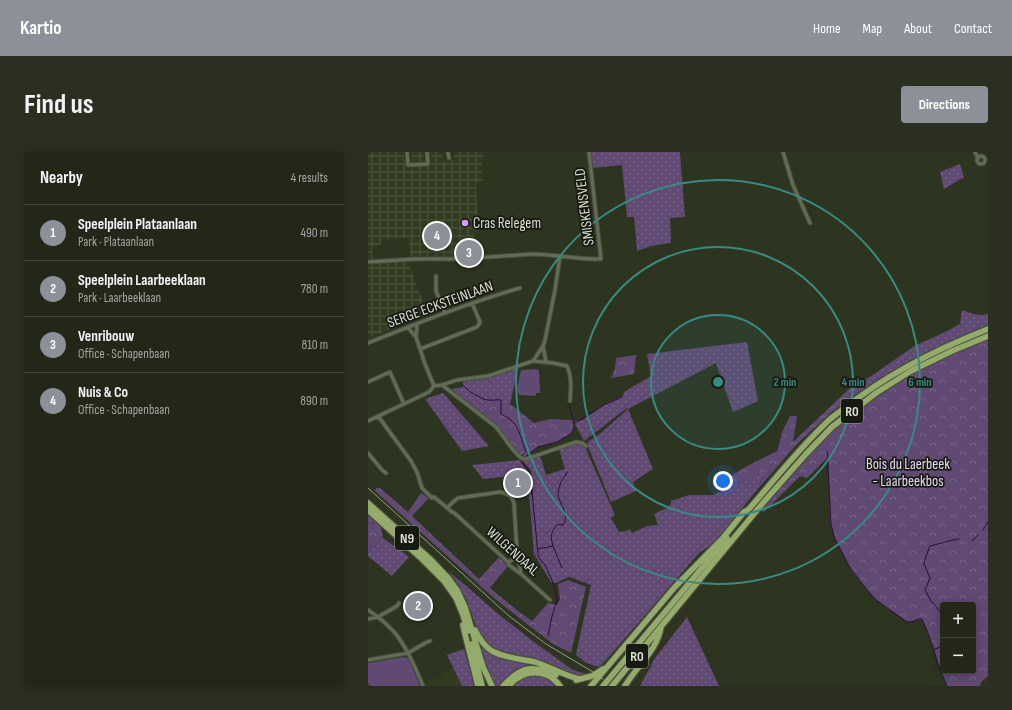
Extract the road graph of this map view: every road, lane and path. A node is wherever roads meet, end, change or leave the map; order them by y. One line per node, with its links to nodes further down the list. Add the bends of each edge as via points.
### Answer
1 (407, 152): 2 (street, via 408,166 428,164)
2 (427, 152)
3 (448, 152): 7 (street)
4 (589, 152): 10 (street, SMISKENSVELD, via 601,259)
5 (783, 152): 9 (street, via 793,185)
6 (975, 152): 8 (street)
7 (448, 158)
8 (978, 158)
9 (810, 223)
10 (560, 256): 11 (street, via 532,254); 22 (street)
11 (368, 262)
12 (436, 276): 15 (street, via 436,290)
13 (520, 288): 14 (street, SERGE ECKSTEINLAAN)
14 (472, 303): 15 (street, SERGE ECKSTEINLAAN); 23 (street, via 480,322 477,327)
15 (445, 313): 16 (street, SERGE ECKSTEINLAAN)
16 (416, 324): 17 (street, SERGE ECKSTEINLAAN); 20 (street)
17 (408, 327): 20 (street); 21 (street, SERGE ECKSTEINLAAN)
18 (988, 329): 38 (highway, R0, via 907,366 858,397 827,422)
19 (988, 336): 49 (highway, R0, via 911,371 876,393 832,427 762,504)
20 (416, 337): 23 (street)
21 (368, 343)
22 (543, 346): 24 (street); 25 (street)
23 (420, 349): 28 (street)
24 (533, 361): 25 (street); 27 (street, via 488,376 457,380)
25 (546, 362): 29 (street, via 561,364 568,369 571,383)
26 (368, 382): 30 (street, via 390,372)
27 (442, 385): 28 (street); 33 (street, via 495,426 522,458 526,459 576,442)
28 (434, 386): 30 (street, via 429,392)
29 (570, 401)
30 (404, 404): 31 (street)
31 (378, 416): 32 (street); 37 (street, WILGENDAAL, via 411,461 422,488)
32 (368, 421)
33 (586, 446)
34 (368, 453): 35 (street)
35 (386, 472)
36 (368, 503): 46 (highway, N9, via 449,579 461,599)
37 (447, 508): 40 (street, via 458,498 500,492 508,494 514,503); 41 (street, WILGENDAAL)
38 (749, 509): 53 (highway, via 682,579); 64 (highway, R0)
39 (368, 510): 46 (highway, N9, via 438,573)
40 (517, 551): 41 (street, via 515,557); 42 (street)
41 (508, 562): 42 (street, WILGENDAAL)
42 (521, 574): 43 (street, WILGENDAAL)
43 (550, 600)
44 (399, 603): 47 (street)
45 (368, 610): 47 (street)
46 (466, 616): 54 (highway, via 479,639 492,651 540,664); 57 (highway, via 463,621); 58 (highway, N9); 59 (highway, N9)
47 (378, 617): 48 (street); 51 (street, via 395,633)
48 (368, 620)
49 (661, 626): 55 (highway, via 660,635); 65 (highway, R0)
50 (430, 641): 51 (street)
51 (408, 653): 52 (street); 56 (street)
52 (368, 660)
53 (606, 667): 54 (highway, via 592,676); 63 (highway)
54 (579, 679): 60 (highway, via 566,679 533,668 515,674)
55 (625, 685)
56 (423, 686)
57 (478, 686)
58 (482, 686)
59 (492, 686)
60 (503, 686)
61 (509, 686): 62 (highway, via 520,676 535,672 548,676)
62 (560, 686)
63 (591, 686)
64 (603, 686)
65 (612, 686)

